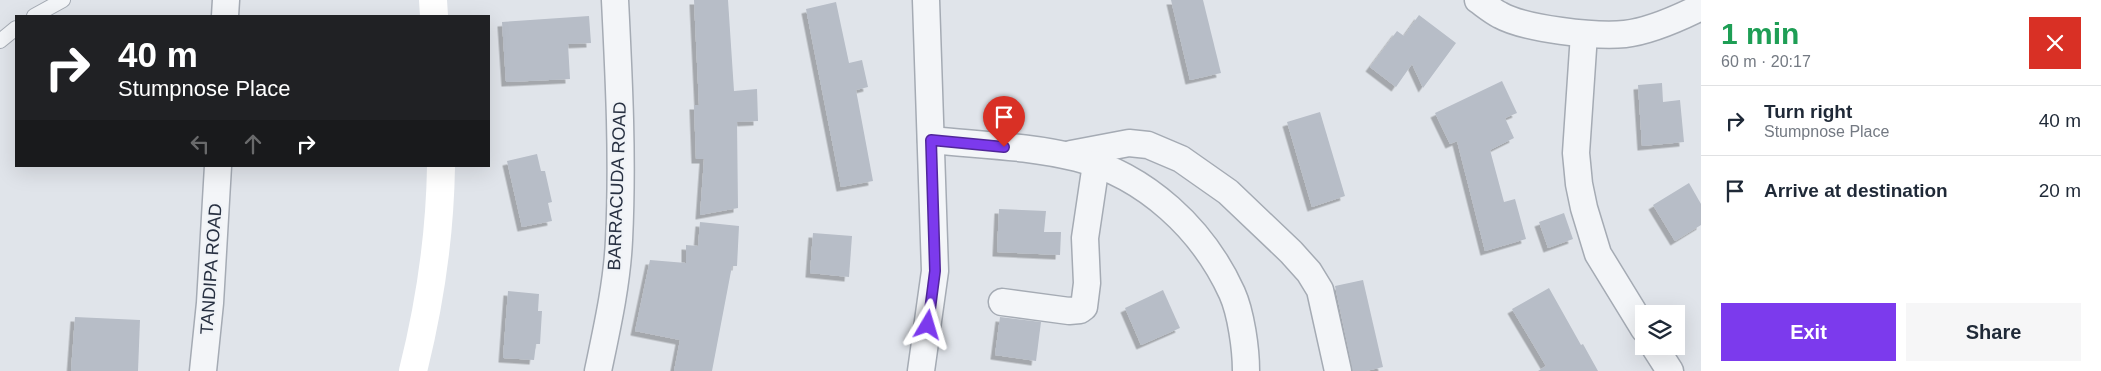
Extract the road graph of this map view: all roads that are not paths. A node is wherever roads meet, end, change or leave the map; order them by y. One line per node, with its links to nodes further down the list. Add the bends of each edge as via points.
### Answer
1 (64, 0): 8 (lane)
2 (226, 0): 9 (street)
3 (433, 0): 10 (street)
4 (615, 0): 24 (street, BARRACUDA ROAD, via 621,102 619,240 612,303)
5 (926, 0): 14 (street)
6 (1478, 0): 12 (street, via 1501,16 1535,26)
7 (1701, 7): 12 (street, via 1676,19 1626,34)
8 (36, 15)
9 (225, 15)
10 (434, 15)
11 (15, 29): 13 (lane)
12 (1584, 34): 20 (street, via 1576,153 1582,200 1598,254)
13 (0, 40)
14 (931, 140): 15 (street, via 1041,150); 25 (street, via 935,271)
15 (1065, 156): 16 (street); 27 (street, via 1129,143 1148,145 1181,159 1228,192 1309,272 1320,290)
16 (1096, 164): 19 (street, via 1085,238 1087,283 1084,307 1070,311); 26 (street, via 1127,178 1177,213 1211,255 1233,295 1246,350)
17 (218, 167): 22 (street, TANDIPA ROAD)
18 (440, 167): 23 (street, via 436,251)
19 (1002, 302)
20 (1635, 315)
21 (1660, 355): 28 (street)
22 (203, 371)
23 (413, 371)
24 (598, 371)
25 (921, 371)
26 (1246, 371)
27 (1338, 371)
28 (1670, 371)

